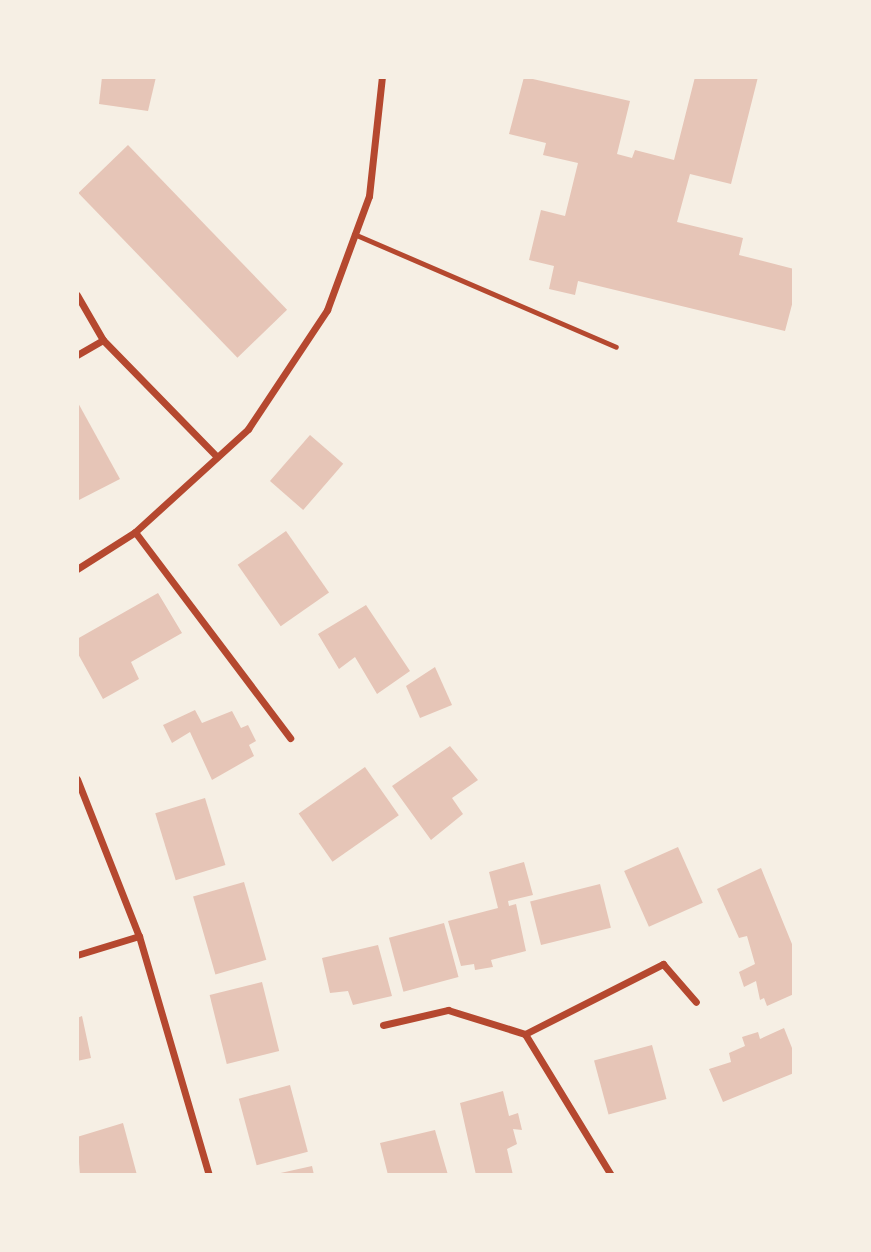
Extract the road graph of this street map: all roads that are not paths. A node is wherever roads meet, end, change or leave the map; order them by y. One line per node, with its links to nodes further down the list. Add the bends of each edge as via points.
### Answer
1 (382, 77): 2 (street, via 369,196)
2 (354, 234): 5 (lane); 7 (street, via 327,310 248,429)
3 (77, 295): 4 (street)
4 (103, 340): 6 (street); 7 (street)
5 (615, 347)
6 (77, 355)
7 (217, 457): 8 (street)
8 (135, 533): 9 (street); 10 (street)
9 (77, 569)
10 (290, 738)
11 (77, 779): 12 (street)
12 (139, 936): 13 (street); 17 (street)
13 (77, 955)
14 (696, 1002): 16 (street, via 663,964)
15 (383, 1026): 16 (street, via 449,1010)
16 (525, 1034): 18 (street)
17 (209, 1175)
18 (611, 1175)

